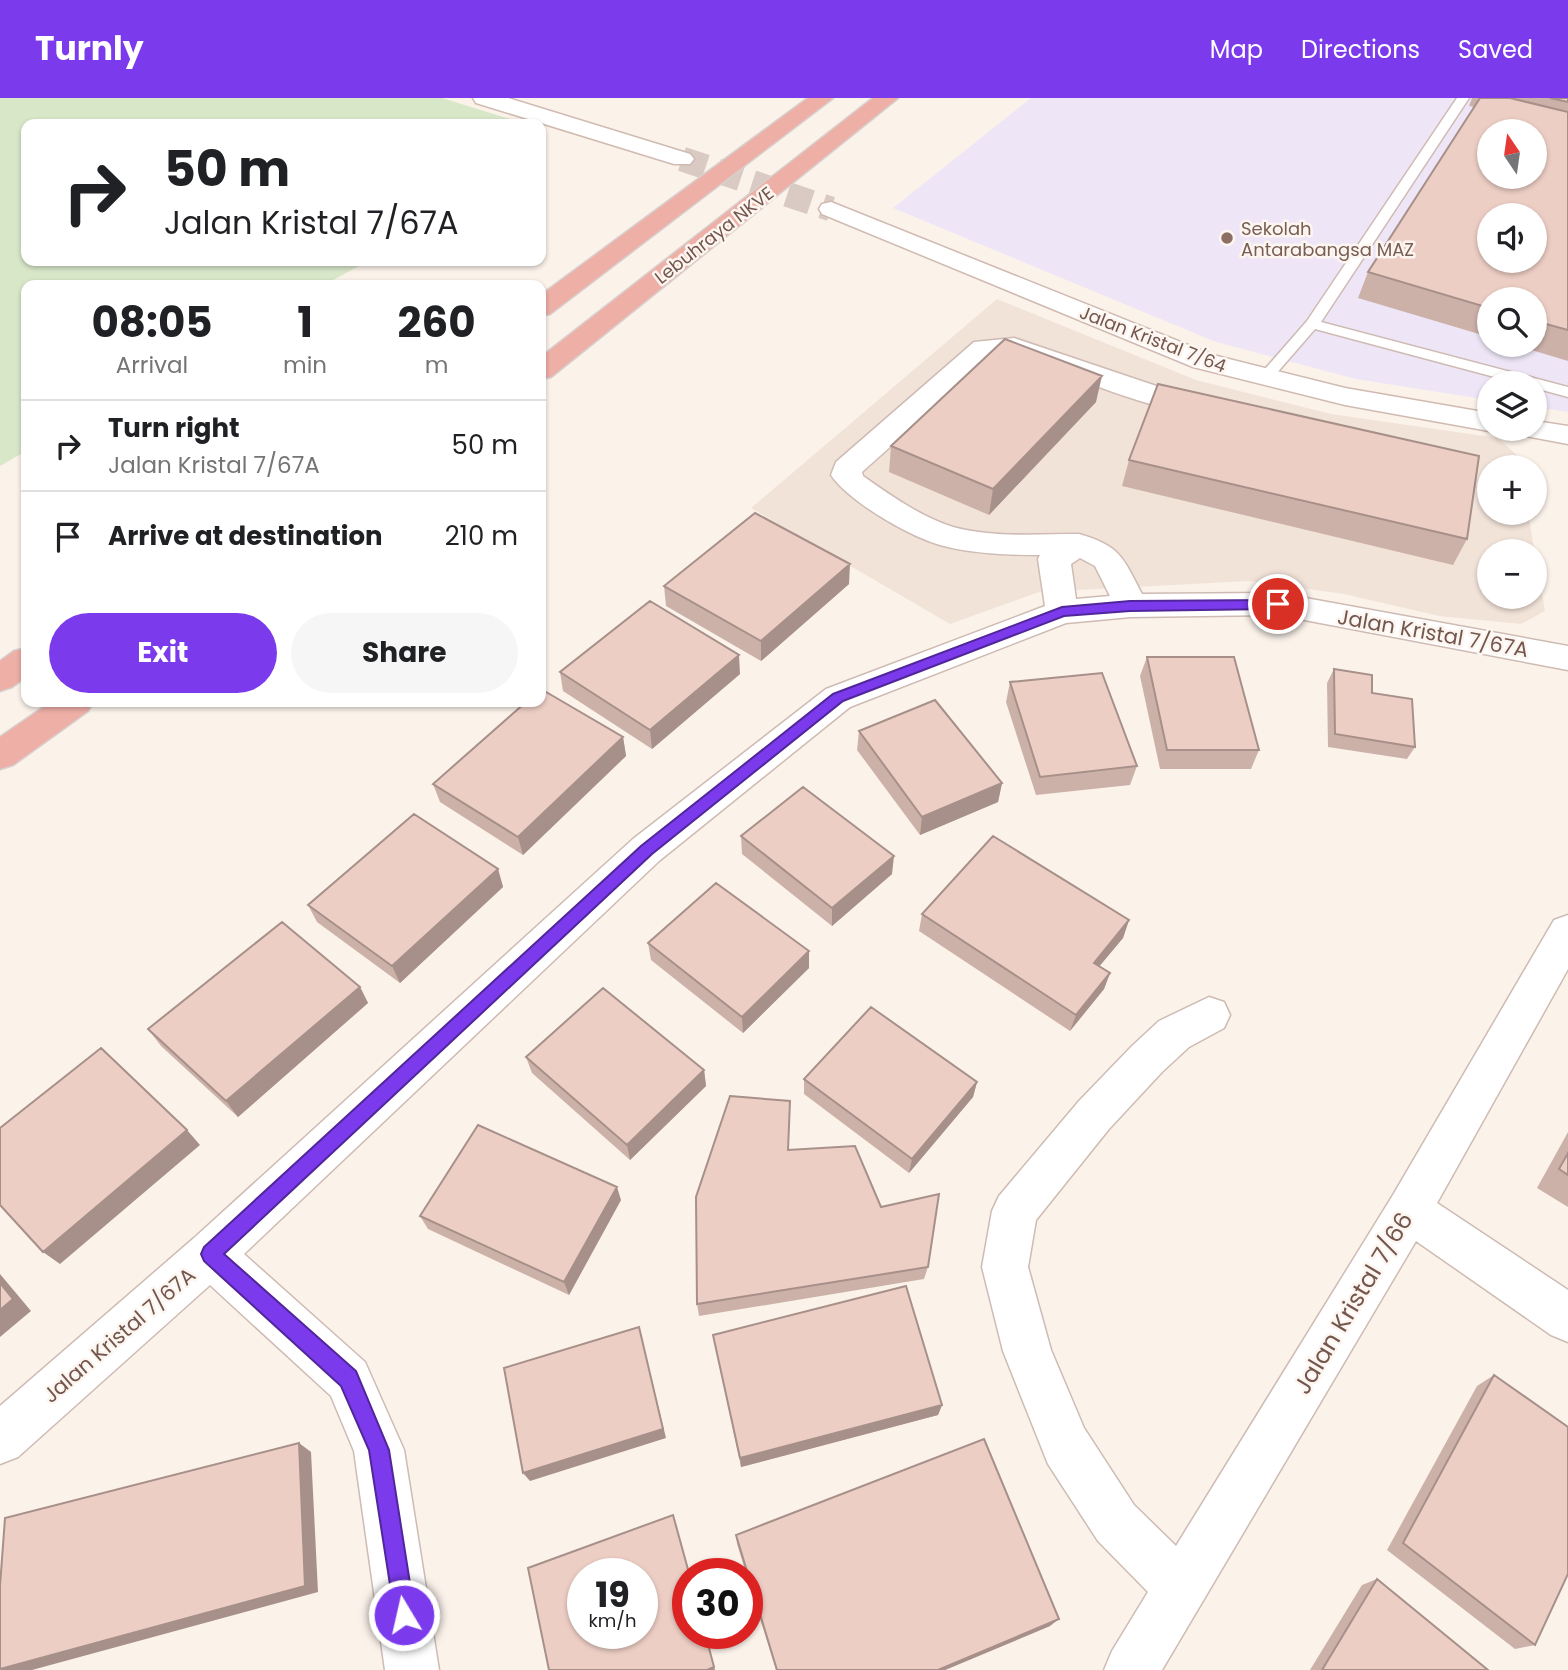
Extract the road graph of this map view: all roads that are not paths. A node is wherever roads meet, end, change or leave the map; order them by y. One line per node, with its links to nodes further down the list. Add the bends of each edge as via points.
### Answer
1 (484, 98): 5 (street)
2 (822, 98): 7 (highway)
3 (887, 98): 9 (highway, Lebuhraya NKVE)
4 (1464, 105): 8 (lane)
5 (682, 159)
6 (831, 209): 10 (street, Jalan Kristal 7/64, via 1203,361)
7 (546, 304)
8 (1312, 324): 10 (lane); 11 (lane)
9 (546, 367)
10 (1264, 379): 13 (street, Jalan Kristal 7/64, via 1375,405)
11 (1568, 392)
12 (1238, 415): 17 (street, via 1174,402 1014,346 997,345 984,348 847,469 852,483 885,506 946,536 998,544)
13 (1477, 420)
14 (1547, 432): 15 (street)
15 (1568, 435): 16 (street)
16 (1568, 441)
17 (1080, 545): 18 (street, via 1108,559); 19 (street, via 1054,559)
18 (1130, 606): 19 (street, Jalan Kristal 7/67A); 20 (street, Jalan Kristal 7/67A, via 1278,604)
19 (1062, 612): 28 (street, Jalan Kristal 7/67A, via 838,698 646,850)
20 (1568, 657)
21 (21, 663): 22 (highway)
22 (0, 678)
23 (69, 707): 24 (highway)
24 (0, 755)
25 (1568, 932): 27 (street, Jalan Kristal 7/66)
26 (1209, 1015): 31 (street, via 1174,1034 1147,1059 1094,1115 1016,1211 1005,1267 1027,1351 1066,1446 1116,1523)
27 (1409, 1210): 29 (street); 31 (street, Jalan Kristal 7/66)
28 (211, 1254): 30 (street, Jalan Kristal 7/67A); 32 (street, via 348,1378 379,1450)
29 (1568, 1318)
30 (0, 1439)
31 (1182, 1588): 33 (street, Jalan Kristal 7/66)
32 (412, 1670)
33 (1131, 1670)

